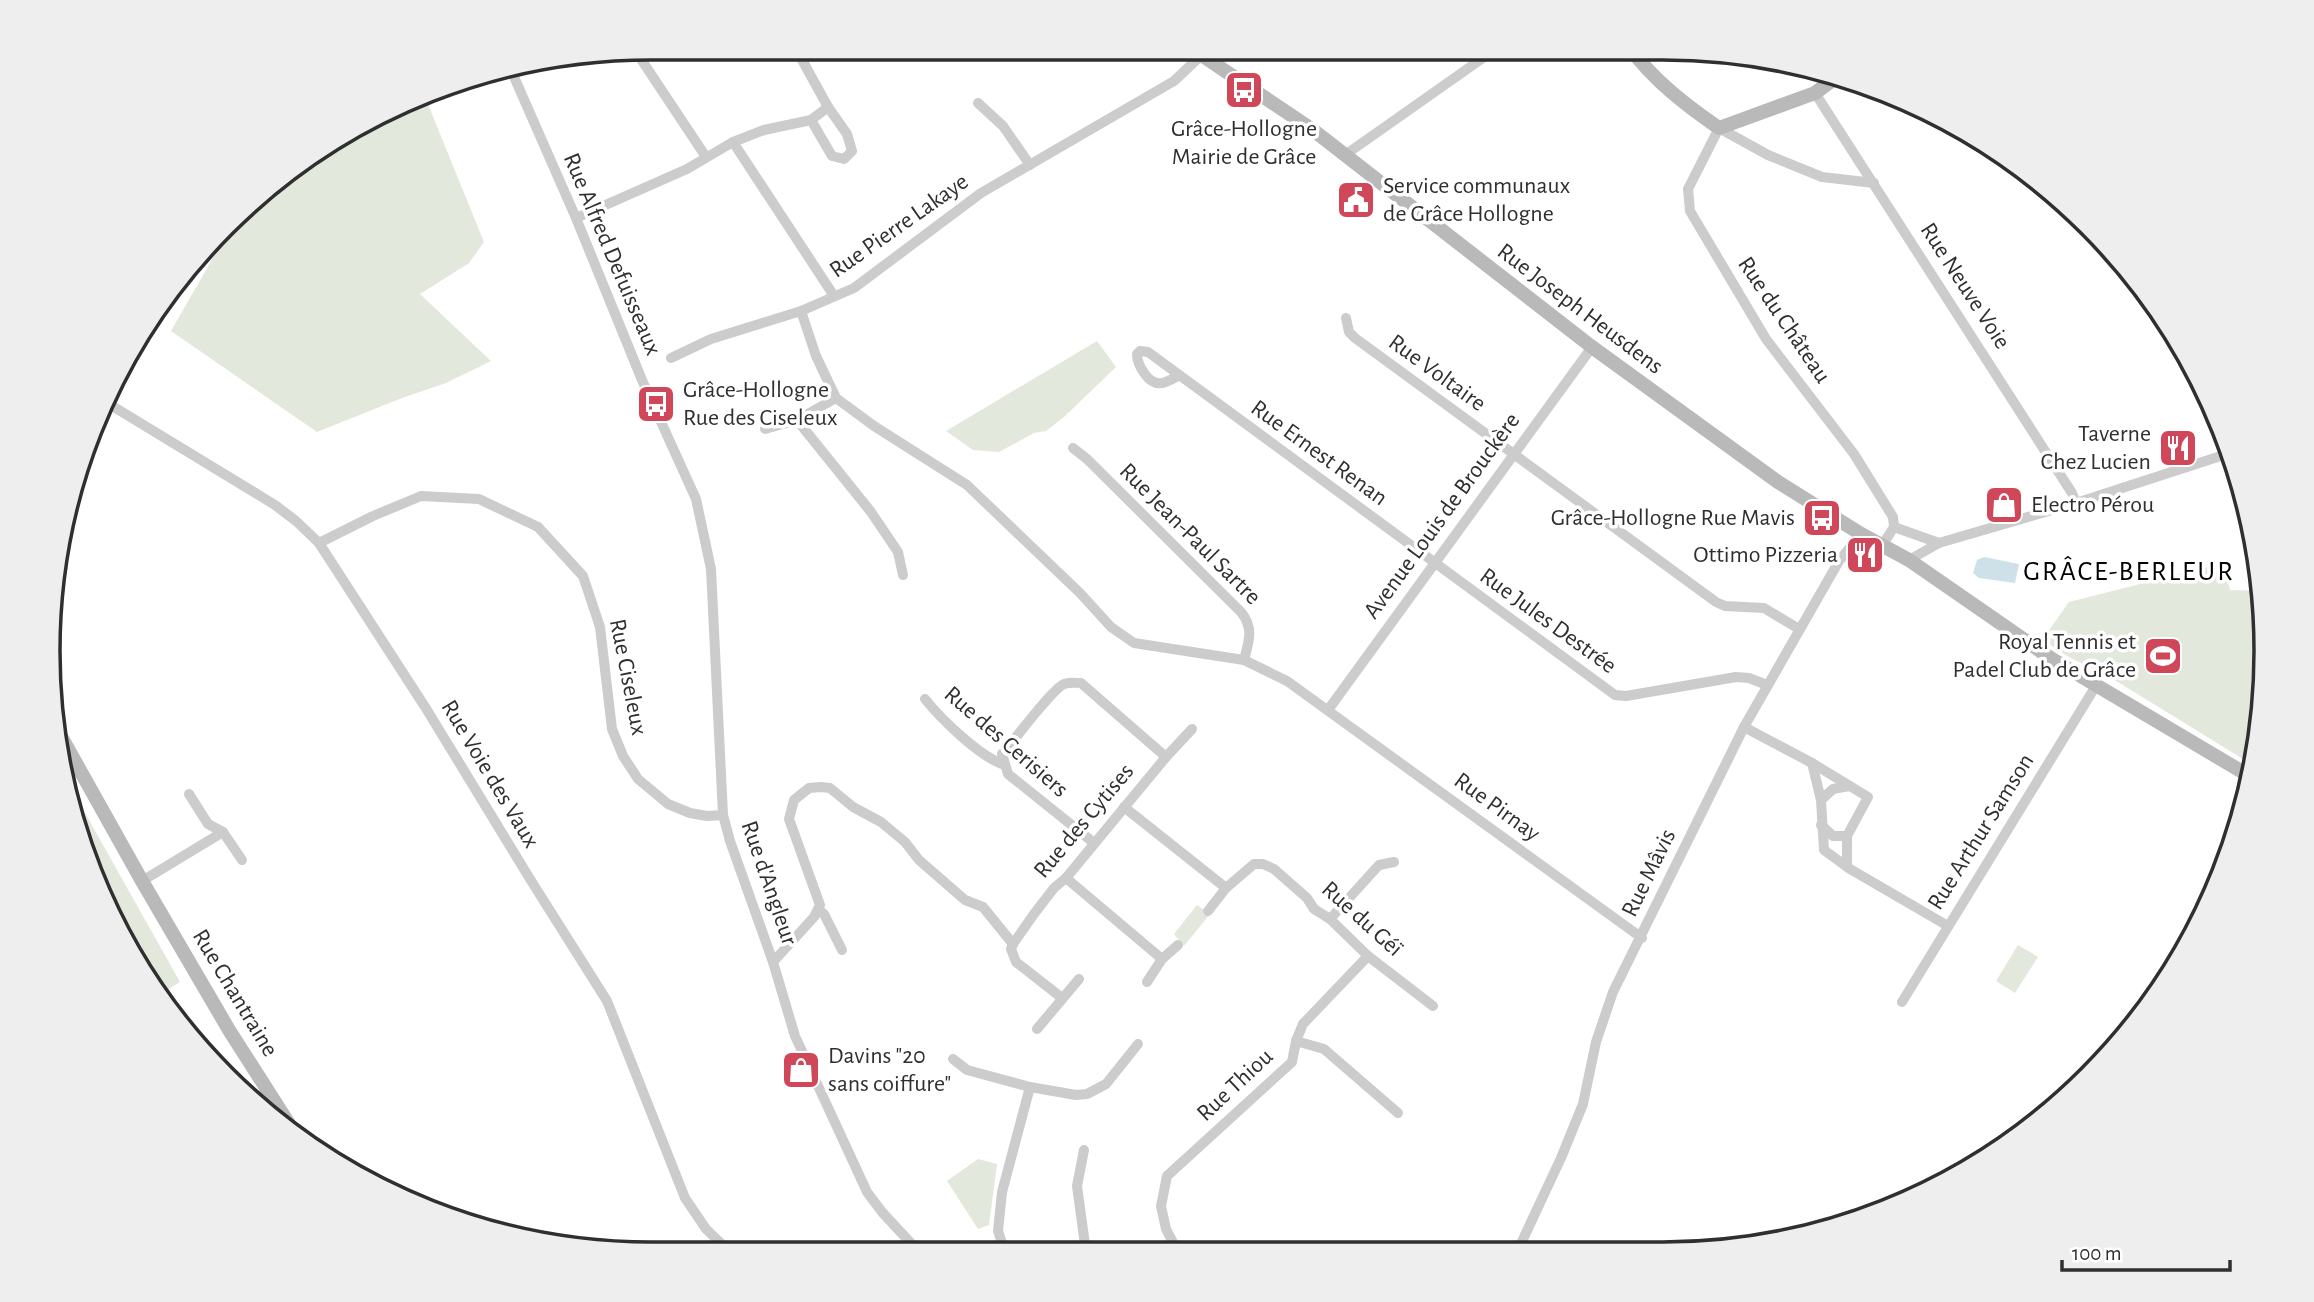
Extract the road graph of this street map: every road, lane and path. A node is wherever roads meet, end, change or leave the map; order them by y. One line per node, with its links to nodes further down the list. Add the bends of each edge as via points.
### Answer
1 (642, 60): 16 (street)
2 (801, 60): 11 (street)
3 (1192, 60): 17 (street, Rue Pierre Lakaye, via 1174,81)
4 (1214, 60): 15 (street, Rue Joseph Heusdens)
5 (1480, 60): 15 (street)
6 (1640, 60): 13 (street)
7 (514, 76): 19 (street, Rue Alfred Defuisseaux)
8 (1828, 84): 9 (street)
9 (1815, 93): 13 (street); 18 (street, Rue Neuve Voie)
10 (978, 103): 17 (street, via 1003,126)
11 (828, 107): 12 (street); 12 (street, via 852,151 844,159 832,156)
12 (811, 120): 14 (street)
13 (1719, 128): 18 (street, via 1822,177); 35 (street, Rue du Château, via 1688,189 1690,211 1766,339 1854,454 1893,517)
14 (733, 142): 16 (street); 20 (street)
15 (1345, 155): 23 (street, Rue Joseph Heusdens)
16 (706, 157): 19 (street)
17 (1030, 165): 20 (street, Rue Pierre Lakaye, via 982,193 854,288)
18 (1874, 183): 34 (street, Rue Neuve Voie)
19 (576, 218): 31 (street, Rue Alfred Defuisseaux)
20 (834, 296): 21 (street, Rue Pierre Lakaye)
21 (801, 311): 24 (street, Rue Pierre Lakaye, via 711,339); 26 (street)
22 (1346, 318): 32 (street, Rue Voltaire, via 1354,338)
23 (1592, 347): 32 (street, Avenue Louis de Brouckère); 36 (street, Rue Joseph Heusdens, via 1778,482)
24 (671, 358)
25 (1179, 376): 41 (street, Rue Ernest Renan)
26 (836, 398): 28 (street); 44 (street, Rue Pirnay, via 967,485 1111,627 1134,643)
27 (113, 406): 37 (street, Rue Voie des Vaux, via 275,505)
28 (797, 421): 29 (street); 42 (street, via 871,512 898,552)
29 (765, 429)
30 (1073, 449): 44 (street, Rue Jean-Paul Sartre, via 1246,617 1251,632)
31 (675, 454): 60 (street, Rue d'Angleur, via 696,499 711,569)
32 (1513, 454): 41 (street, Avenue Louis de Brouckère); 43 (street, Rue Voltaire, via 1716,603 1764,608)
33 (2221, 456): 34 (street)
34 (2076, 503): 38 (street)
35 (1894, 527): 38 (street); 39 (street)
36 (1861, 534): 39 (street, Rue Joseph Heusdens); 43 (street, Rue Mâvis, via 1839,561)
37 (318, 543): 60 (street, Rue Ciseleux, via 421,496 480,499 538,527 583,576 600,627 612,729 623,756 638,779 668,804 691,813); 95 (street, Rue Voie des Vaux, via 428,710 607,1001 685,1198)
38 (1939, 543): 40 (street)
39 (1882, 544): 40 (street, Rue Joseph Heusdens)
40 (1909, 560): 45 (street, Rue Joseph Heusdens)
41 (1434, 563): 46 (street, Rue Jules Destrée, via 1615,695 1737,677); 48 (street, Avenue Louis de Brouckère)
42 (903, 575)
43 (1799, 629): 46 (street, Rue Mâvis)
44 (1244, 660): 48 (street, Rue Pirnay, via 1287,681)
45 (2097, 684): 55 (street, Rue Joseph Heusdens); 74 (street, Rue Arthur Samson)
46 (1767, 685): 49 (street, Rue Mâvis)
47 (925, 699): 54 (street, Rue des Cerisiers, via 994,762)
48 (1328, 710): 75 (street, Rue Pirnay)
49 (1744, 727): 53 (street); 75 (street, Rue Mâvis)
50 (1192, 729): 52 (street, Rue des Cytises)
51 (68, 750): 69 (street, Rue Chantraine)
52 (1166, 757): 54 (street, via 1081,683 1074,682 1062,685 1002,754); 59 (street, Rue des Cytises)
53 (1812, 764): 56 (street); 58 (street)
54 (1004, 765): 64 (street, Rue des Cerisiers, via 1008,774)
55 (2242, 771)
56 (1849, 786): 58 (street, via 1833,789); 63 (street, via 1868,797)
57 (189, 794): 62 (street, via 208,824)
58 (1821, 800): 61 (street)
59 (1124, 807): 64 (street, Rue des Cytises); 70 (street)
60 (723, 815): 81 (street, Rue d'Angleur)
61 (1821, 825): 63 (street, via 1833,835); 67 (street, via 1824,850)
62 (223, 832): 65 (street); 69 (street)
63 (1847, 836): 67 (street)
64 (1094, 843): 68 (street, Rue des Cytises)
65 (242, 860)
66 (1394, 862): 73 (street, via 1379,865)
67 (1847, 867): 74 (street)
68 (1066, 878): 76 (street, Rue des Cytises); 80 (street)
69 (142, 881): 93 (street, Rue Chantraine)
70 (1226, 888): 72 (street); 73 (street, Rue du Géï, via 1254,864 1263,864)
71 (818, 909): 76 (street, via 789,819 794,800 809,788 830,788 881,822 965,900 983,907); 78 (street); 81 (street)
72 (1208, 911)
73 (1330, 919): 79 (street, Rue du Géï)
74 (1948, 926): 85 (street, Rue Arthur Samson)
75 (1642, 938): 100 (street, Rue Mâvis, via 1613,992 1583,1104)
76 (1013, 944): 84 (street, via 1016,962)
77 (1178, 945): 80 (street)
78 (842, 950)
79 (1368, 956): 86 (street, Rue du Géï); 88 (street, Rue Thiou, via 1303,1024)
80 (1162, 959): 83 (street)
81 (773, 962): 96 (street, Rue d'Angleur, via 795,1036 867,1192)
82 (1079, 979): 84 (street)
83 (1147, 982)
84 (1062, 998): 87 (street)
85 (1902, 1002)
86 (1433, 1006)
87 (1037, 1029)
88 (1296, 1041): 92 (street, via 1324,1049); 99 (street, Rue Thiou, via 1292,1062 1167,1176 1161,1206)
89 (1138, 1044): 91 (street, via 1097,1090 1076,1095)
90 (953, 1059): 91 (street, via 967,1070)
91 (1030, 1087): 97 (street, via 1000,1203)
92 (1398, 1113)
93 (283, 1114)
94 (1084, 1150): 98 (street, via 1077,1186)
95 (720, 1242)
96 (910, 1242)
97 (1002, 1242)
98 (1085, 1242)
99 (1173, 1242)
100 (1522, 1242)

